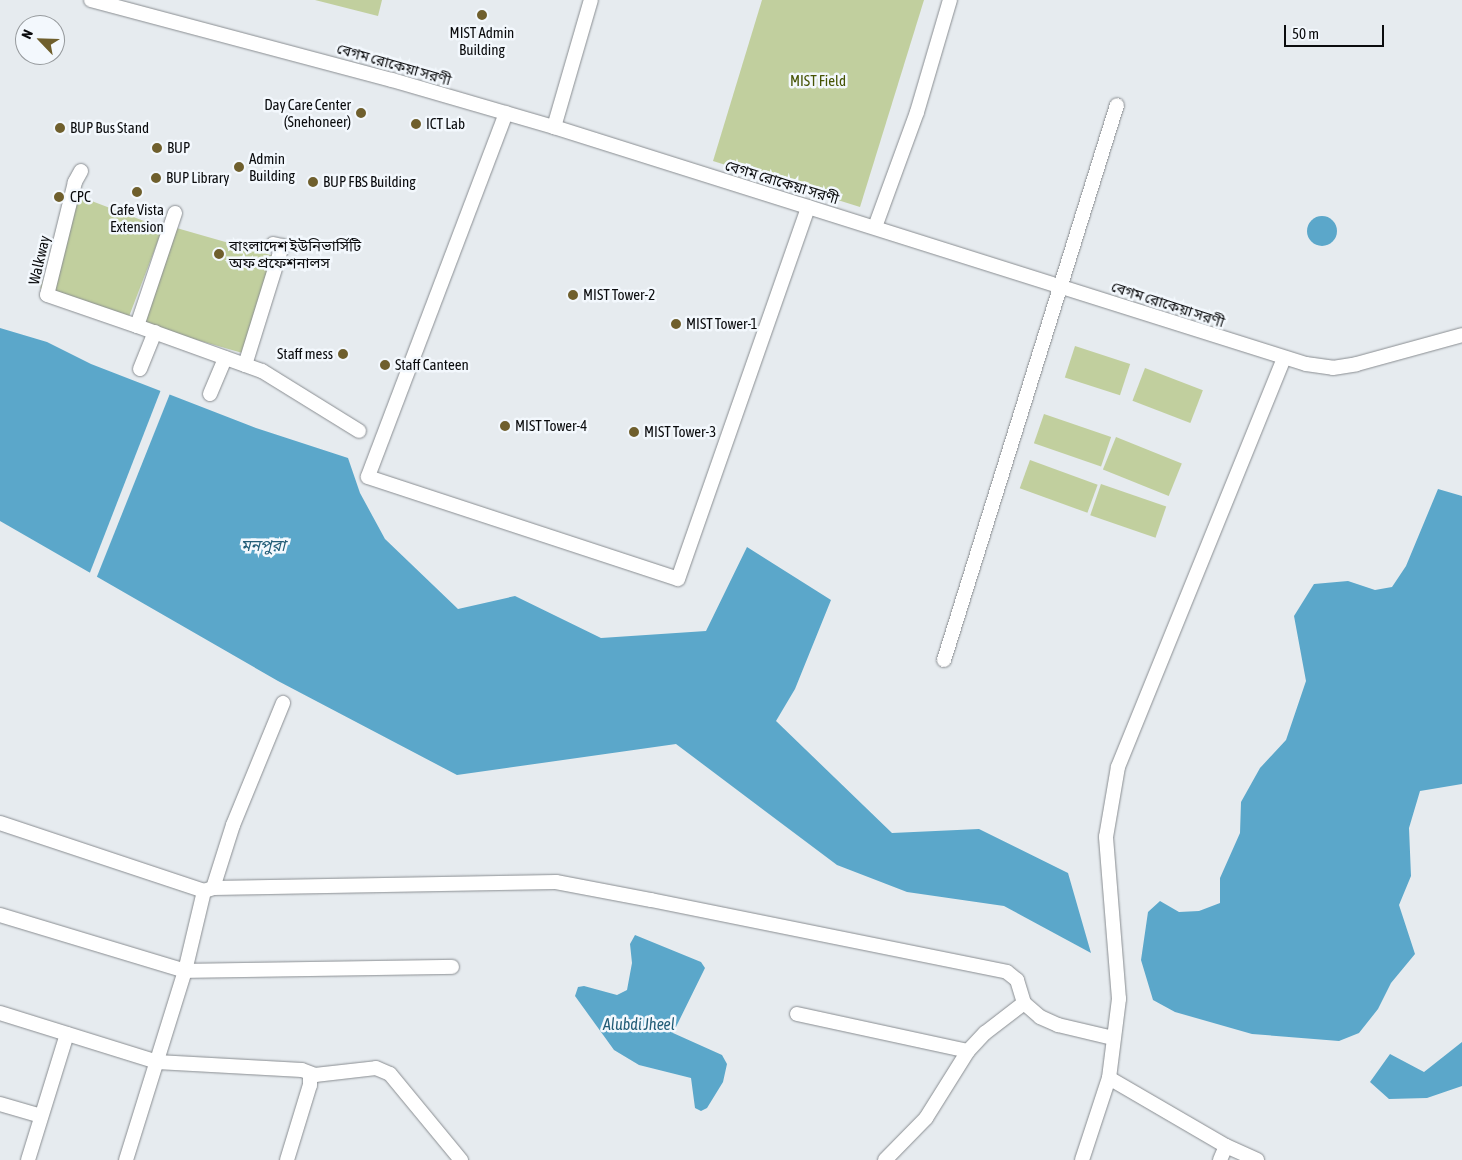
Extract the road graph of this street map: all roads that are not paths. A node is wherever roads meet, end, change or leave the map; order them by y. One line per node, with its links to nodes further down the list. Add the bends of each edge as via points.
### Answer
1 (91, 0): 5 (street, বেগম রোকেয়া সরণী)
2 (591, 0): 6 (street)
3 (950, 0): 10 (street, via 916,112)
4 (1117, 105): 12 (street)
5 (506, 113): 6 (street, বেগম রোকেয়া সরণী); 8 (street, via 368,477 678,579)
6 (554, 127): 8 (street, বেগম রোকেয়া সরণী)
7 (81, 171): 13 (street, Walkway, via 74,182 47,295)
8 (808, 207): 10 (street, বেগম রোকেয়া সরণী)
9 (175, 213): 13 (street)
10 (875, 227): 12 (street, বেগম রোকেয়া সরণী)
11 (273, 244): 18 (street, via 282,246)
12 (1061, 287): 17 (street, বেগম রোকেয়া সরণী); 22 (street)
13 (137, 326): 14 (street, Walkway)
14 (155, 332): 16 (street, Walkway); 19 (street)
15 (1462, 335): 17 (street, বেগম রোকেয়া সরণী, via 1383,358 1333,368)
16 (225, 358): 18 (street, Walkway); 20 (street)
17 (1284, 358): 33 (street, via 1116,775 1106,837 1119,999)
18 (245, 365): 21 (street, Walkway, via 262,371)
19 (140, 369)
20 (210, 394)
21 (359, 431)
22 (944, 660)
23 (283, 703): 25 (street)
24 (0, 824): 25 (street)
25 (209, 889): 28 (street); 29 (street, via 556,882 1007,972 1017,980)
26 (0, 915): 28 (street)
27 (452, 967): 28 (street)
28 (185, 971): 35 (street)
29 (1024, 1003): 33 (street, via 1040,1017 1058,1025); 34 (street, via 984,1033)
30 (0, 1013): 32 (street)
31 (797, 1014): 34 (street)
32 (67, 1034): 35 (street); 39 (street)
33 (1113, 1038): 37 (street)
34 (968, 1050): 45 (street, via 926,1118)
35 (157, 1062): 36 (street, via 302,1070); 42 (street)
36 (310, 1075): 43 (street, via 310,1085); 44 (street, via 376,1068 390,1074)
37 (1109, 1078): 40 (street); 46 (street)
38 (0, 1104): 39 (street)
39 (41, 1116): 41 (street)
40 (1226, 1146): 47 (street); 48 (street)
41 (28, 1160)
42 (126, 1160)
43 (287, 1160)
44 (462, 1160)
45 (886, 1160)
46 (1082, 1160)
47 (1220, 1160)
48 (1257, 1160)

